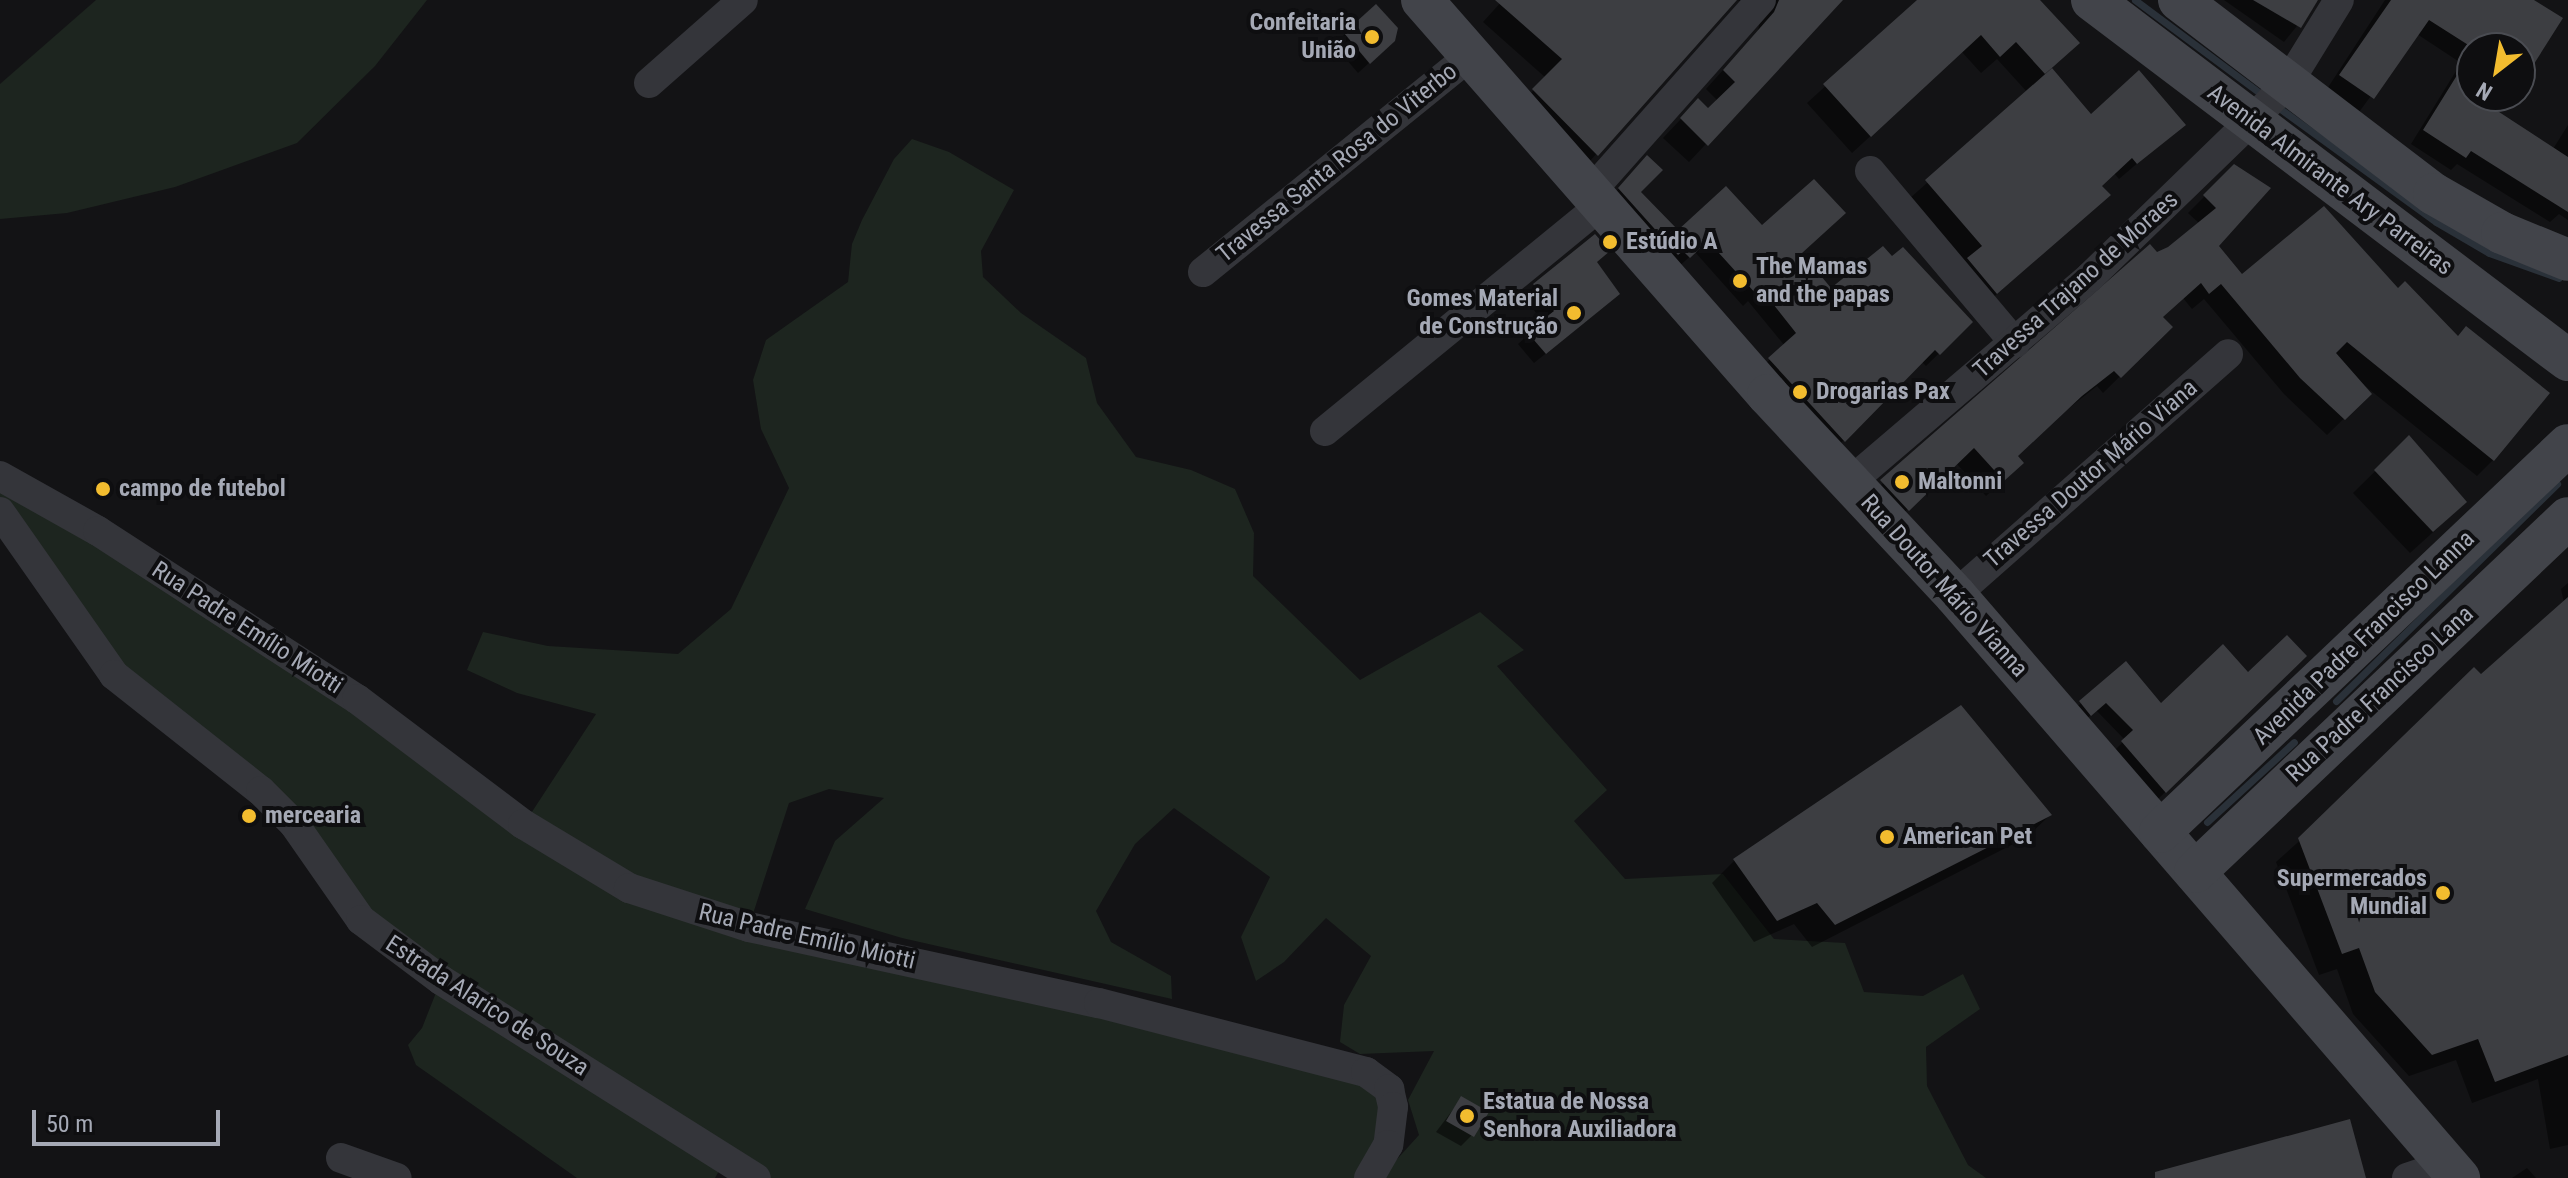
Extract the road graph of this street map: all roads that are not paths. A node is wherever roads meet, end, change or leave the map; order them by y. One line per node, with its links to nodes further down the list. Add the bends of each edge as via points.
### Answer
1 (743, 0): 8 (street)
2 (1422, 0): 7 (main road, Rua Doutor Mário Vianna)
3 (1761, 0): 11 (street)
4 (2092, 0): 9 (main road, Avenida Almirante Ary Parreiras)
5 (2179, 0): 9 (main road, Avenida Almirante Ary Parreiras)
6 (2339, 0): 9 (street, Travessa Trajano de Moraes)
7 (1471, 55): 11 (main road, Rua Doutor Mário Vianna); 13 (street, Travessa Santa Rosa do Viterbo)
8 (649, 83)
9 (2269, 102): 12 (main road, Avenida Almirante Ary Parreiras, via 2502,233); 14 (main road, Avenida Almirante Ary Parreiras); 16 (street, Travessa Trajano de Moraes)
10 (1870, 171): 16 (street)
11 (1598, 196): 19 (street); 22 (main road, Rua Doutor Mário Vianna)
12 (2568, 260)
13 (1203, 272)
14 (2485, 295): 15 (main road); 18 (main road, Avenida Almirante Ary Parreiras)
15 (2568, 321)
16 (2015, 343): 22 (street, Travessa Trajano de Moraes)
17 (2228, 354): 25 (street, Travessa Doutor Mário Viana)
18 (2568, 360)
19 (1325, 431)
20 (2568, 445): 26 (main road, Avenida Padre Francisco Lanna)
21 (0, 476): 34 (street, Rua Padre Emílio Miotti, via 98,531 357,699 523,824 629,888 749,927 1099,1003 1366,1072 1389,1089 1393,1107 1388,1145)
22 (1849, 483): 25 (main road, Rua Doutor Mário Vianna)
23 (0, 512): 33 (street, Estrada Alarico de Souza, via 114,675 261,791 294,824 361,920 441,980)
24 (2568, 518): 27 (main road, Rua Padre Francisco Lana)
25 (1955, 595): 28 (main road, Rua Doutor Mário Vianna)
26 (2296, 703): 27 (main road); 28 (main road, Avenida Padre Francisco Lanna)
27 (2328, 741): 29 (main road, Rua Padre Francisco Lana)
28 (2160, 832): 29 (main road, Rua Doutor Mário Vianna)
29 (2195, 872): 31 (main road, Rua Doutor Mário Vianna)
30 (341, 1158): 32 (street)
31 (2454, 1171): 35 (street)
32 (397, 1178)
33 (756, 1178)
34 (1369, 1178)
35 (2407, 1178)

